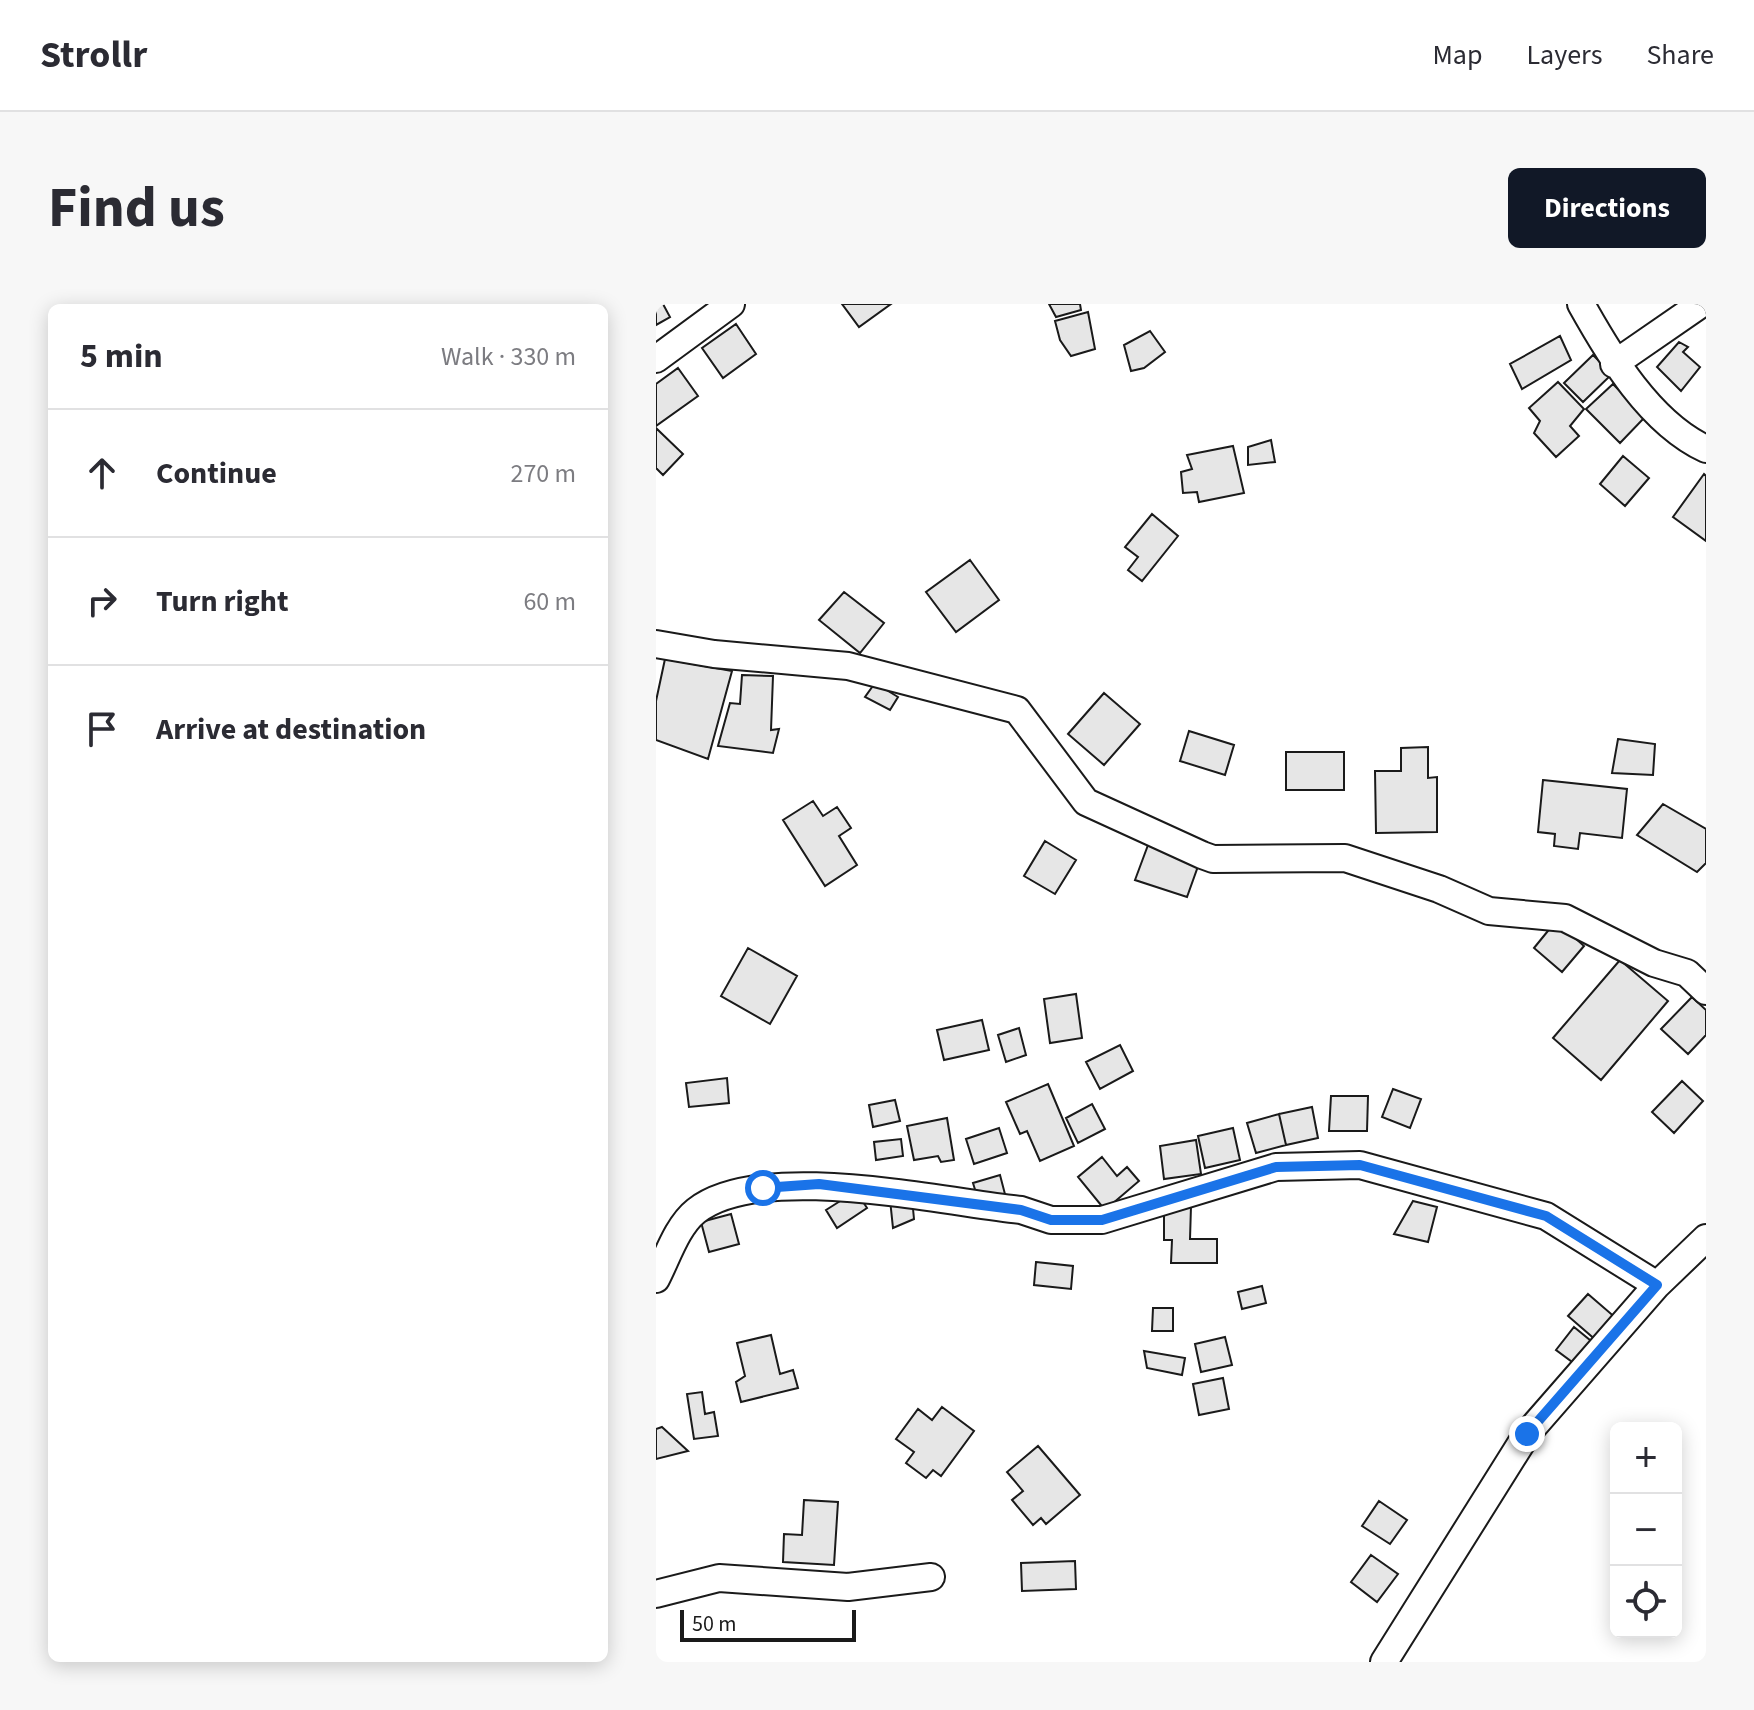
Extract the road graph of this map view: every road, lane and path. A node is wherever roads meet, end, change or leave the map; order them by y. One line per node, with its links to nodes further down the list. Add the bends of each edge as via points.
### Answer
1 (731, 304): 4 (street)
2 (1581, 304): 5 (street)
3 (1701, 304): 5 (street)
4 (656, 359)
5 (1614, 364): 6 (street, via 1684,439)
6 (1706, 449)
7 (656, 644): 8 (street, via 848,666 1017,710 1086,802 1202,855 1345,858 1489,911 1565,918 1654,963 1687,973)
8 (1706, 991)
9 (1706, 1238): 11 (street)
10 (656, 1279): 11 (street, via 697,1211 763,1188 819,1184 1021,1210 1051,1220 1102,1220 1276,1167 1360,1165 1546,1216)
11 (1657, 1285): 14 (street, via 1527,1434)
12 (931, 1577): 13 (street, via 848,1587 719,1578)
13 (656, 1594)
14 (1384, 1662)

